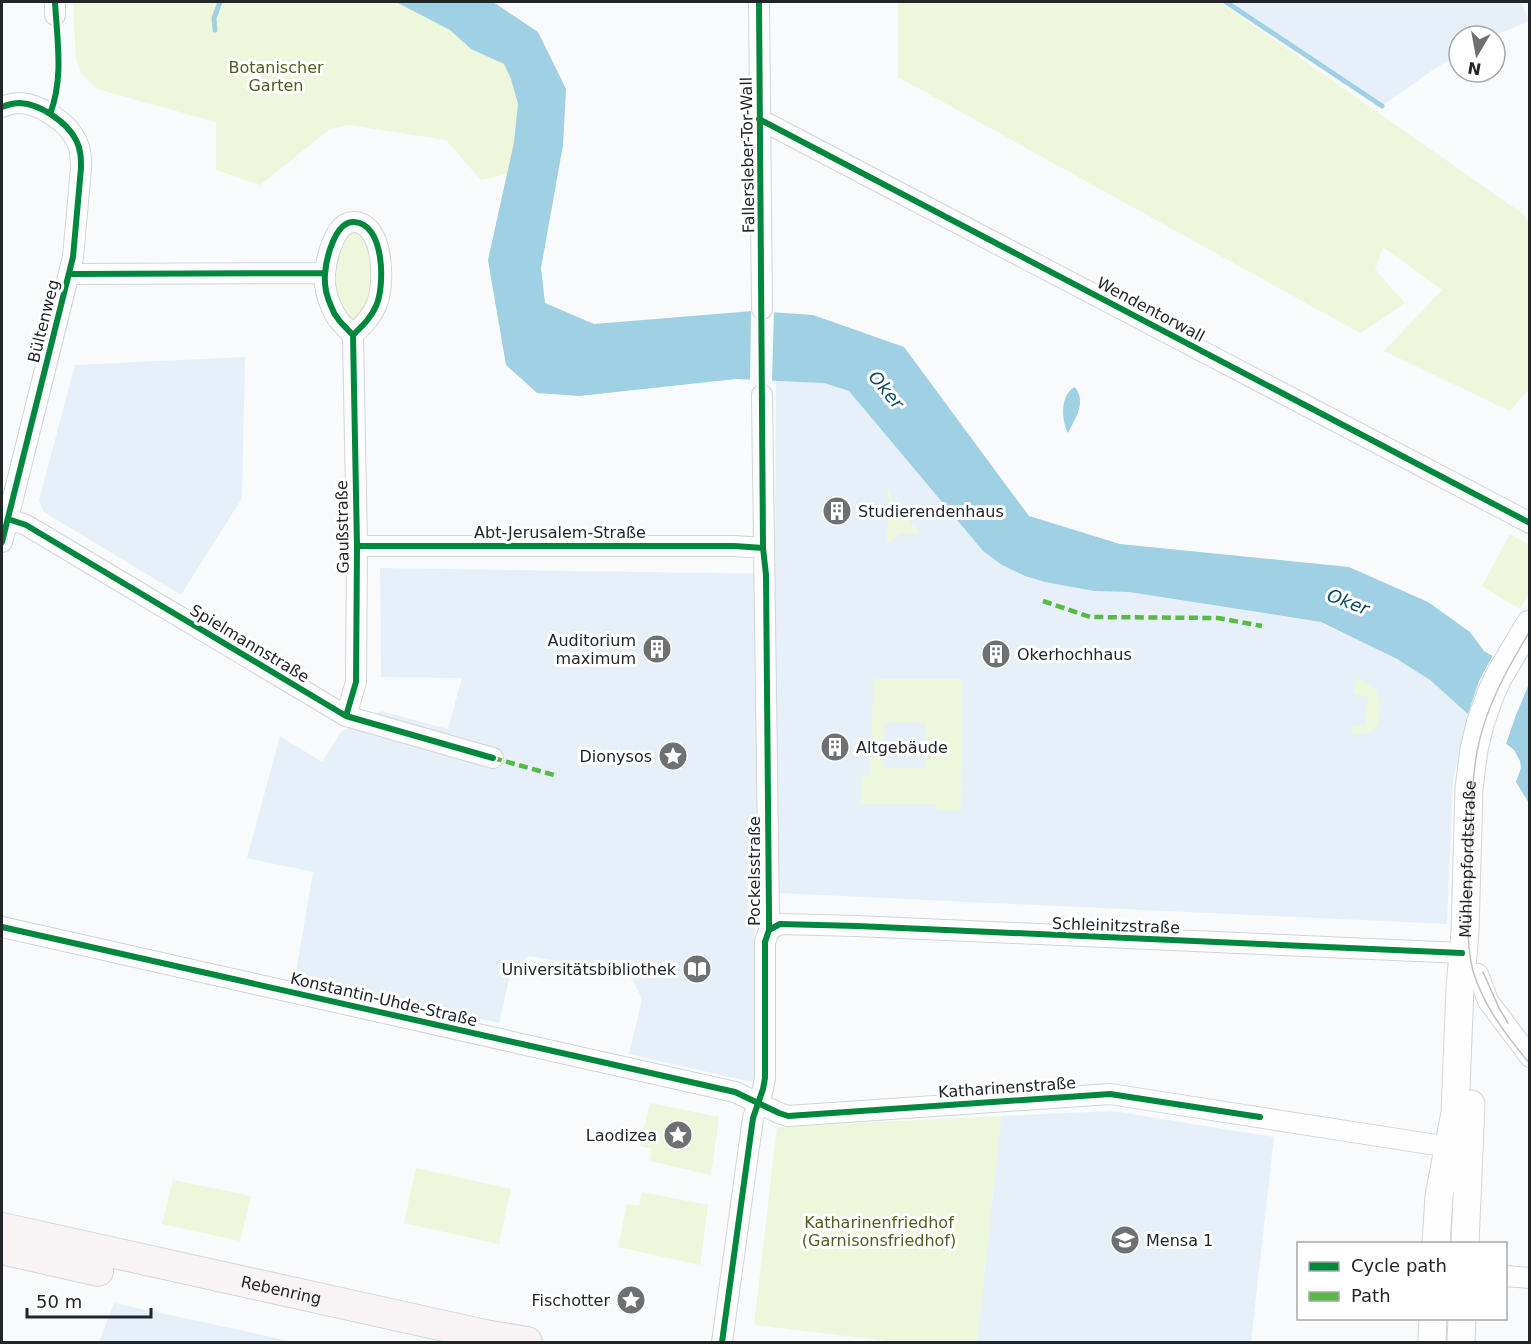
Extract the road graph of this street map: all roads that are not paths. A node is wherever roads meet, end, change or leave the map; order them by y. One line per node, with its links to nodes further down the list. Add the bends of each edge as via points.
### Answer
1 (759, 2): 3 (street, Fallersleber-Tor-Wall)
2 (2, 107): 5 (street, Bültenweg, via 29,104 66,126 76,140 81,168)
3 (759, 119): 6 (street, Fallersleber-Tor-Wall); 10 (street, Wendentorwall)
4 (325, 273): 5 (street); 7 (street, via 330,305); 7 (street, via 340,229 357,222 368,229 380,258 381,294 370,318)
5 (69, 274): 9 (street, Bültenweg)
6 (762, 309)
7 (353, 335): 12 (street, Gaußstraße)
8 (762, 395): 13 (street, Pockelsstraße)
9 (8, 519): 11 (street, Bültenweg); 16 (street, Spielmannstraße, via 26,525)
10 (1530, 523)
11 (2, 542)
12 (357, 546): 13 (street, Abt-Jerusalem-Straße); 16 (street, Gaußstraße, via 356,682)
13 (763, 548): 19 (street, Pockelsstraße)
14 (1530, 624): 15 (main road, Mühlenpfordtstraße)
15 (1520, 660): 20 (main road, Mühlenpfordtstraße, via 1491,693 1487,729 1474,750 1469,788 1465,932)
16 (346, 716): 17 (street, Spielmannstraße)
17 (493, 758)
18 (2, 927): 22 (street, Konstantin-Uhde-Straße, via 735,1092)
19 (769, 930): 20 (street, Schleinitzstraße, via 780,924 856,926); 22 (street, Pockelsstraße, via 765,942 765,1078)
20 (1470, 963): 21 (street, via 1488,1001); 23 (main road, Mühlenpfordtstraße); 26 (main road, Mühlenpfordtstraße, via 1472,1058)
21 (1530, 1058)
22 (758, 1104): 23 (street, Katharinenstraße, via 788,1116 1110,1094); 34 (street, Pockelsstraße)
23 (1449, 1147): 25 (main road, Mühlenpfordtstraße, via 1439,1196)
24 (2, 1228): 33 (main road, Rebenring)
25 (1436, 1242)
26 (1466, 1242)
27 (2, 1249): 32 (main road, Rebenring)
28 (1507, 1276): 29 (street)
29 (1530, 1278)
30 (1433, 1320): 35 (main road)
31 (1462, 1320): 36 (main road)
32 (424, 1342)
33 (527, 1342)
34 (722, 1342)
35 (1432, 1342)
36 (1461, 1342)

